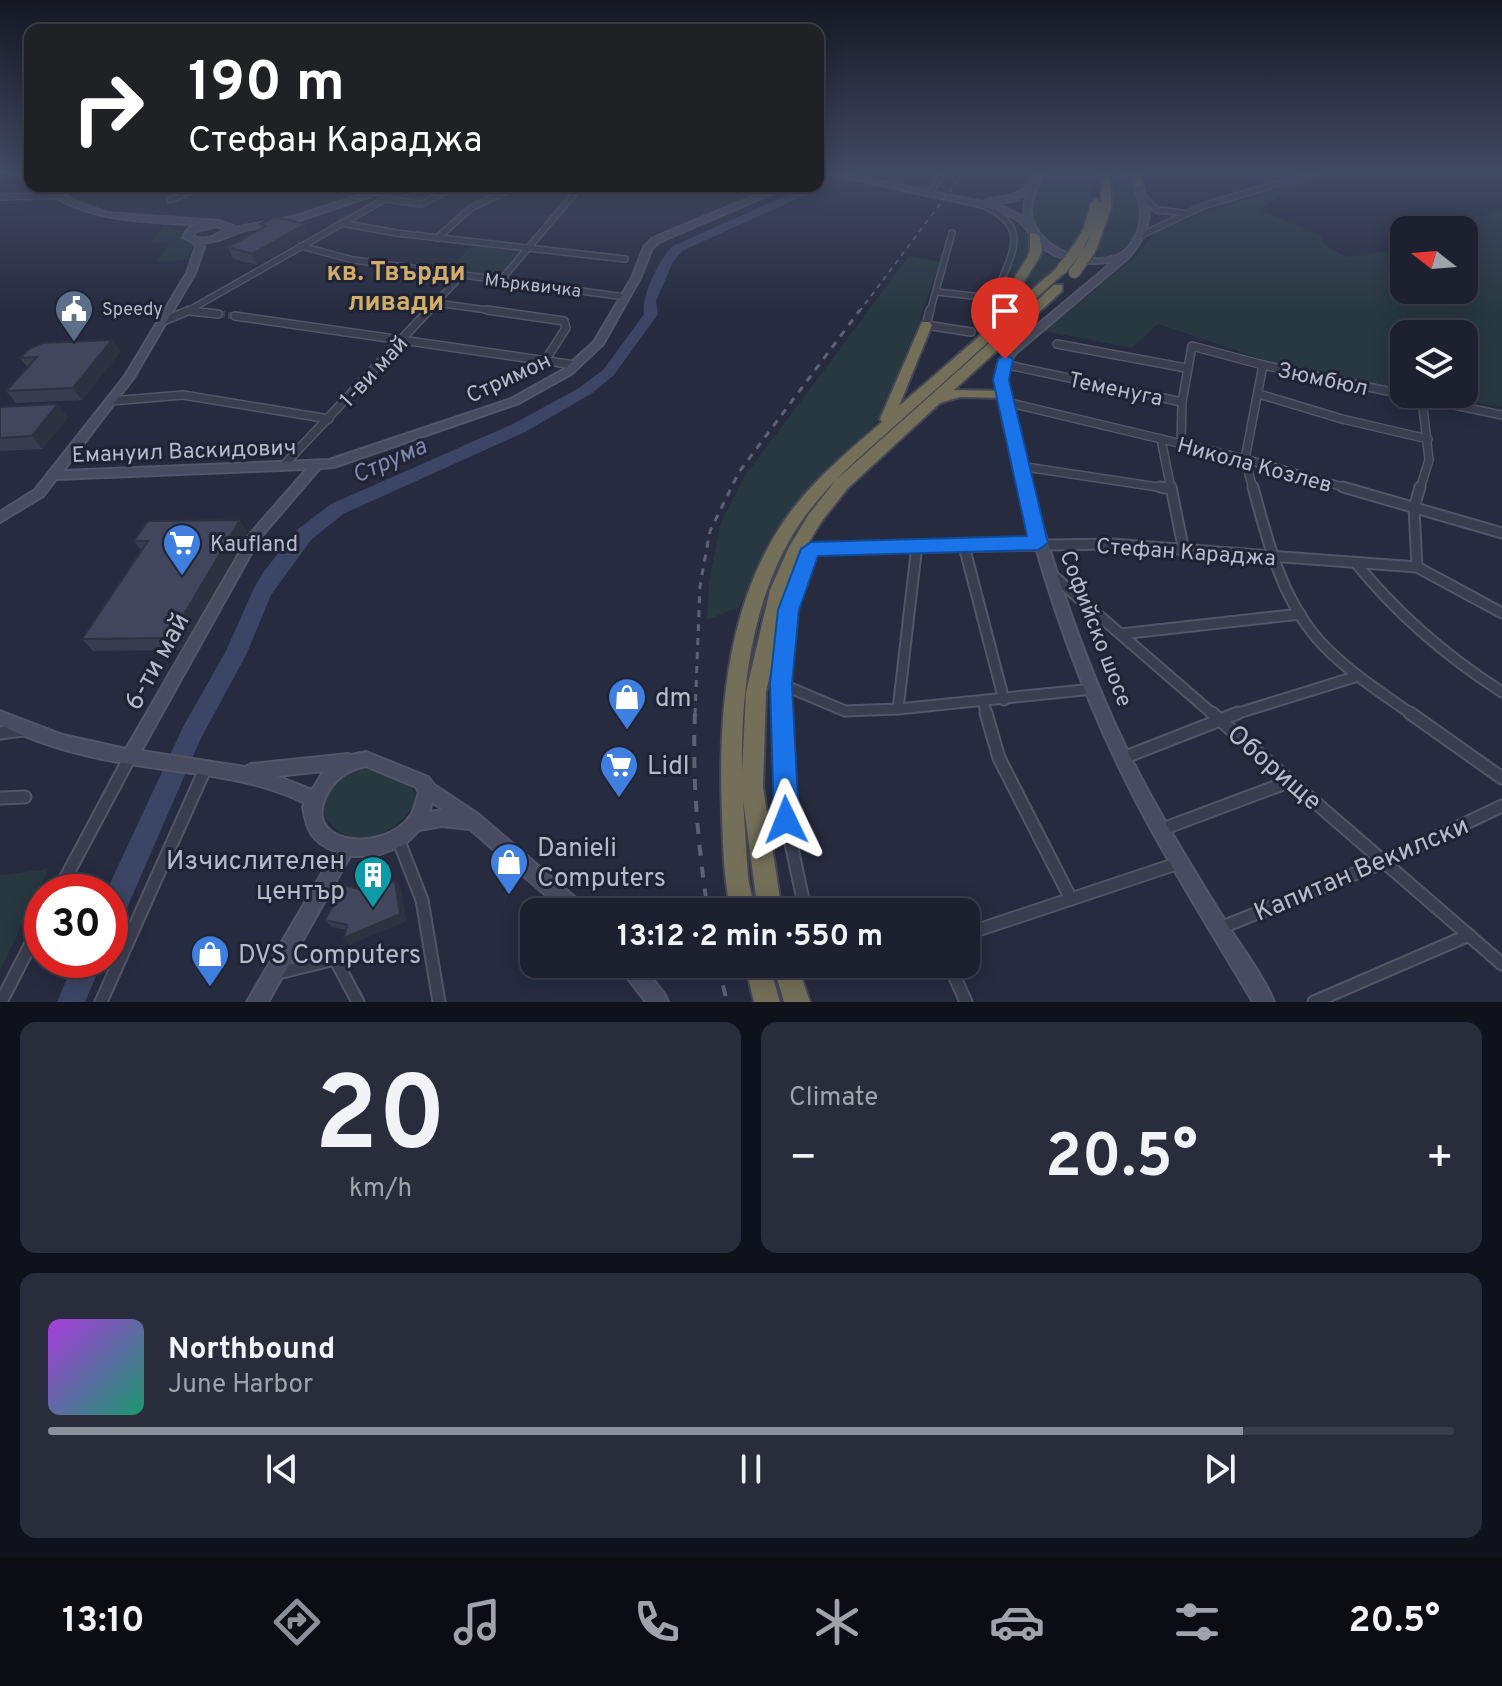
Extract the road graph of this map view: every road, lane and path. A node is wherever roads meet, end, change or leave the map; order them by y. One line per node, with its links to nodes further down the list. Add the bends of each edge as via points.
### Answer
1 (145, 219): 15 (main road)
2 (269, 219): 18 (main road)
3 (295, 219): 23 (main road)
4 (350, 219): 17 (street)
5 (459, 219): 24 (street)
6 (554, 219): 27 (street)
7 (707, 219): 37 (main road, Стримон, via 648,247)
8 (1008, 219): 36 (street, via 1014,236 996,294 980,298)
9 (1021, 219): 20 (main road)
10 (1029, 219): 20 (main road)
11 (1091, 219): 28 (highway)
12 (1101, 219): 28 (highway)
13 (1146, 219): 22 (main road)
14 (1174, 219): 22 (street)
15 (154, 220): 16 (main road); 21 (main road, via 179,226)
16 (213, 223): 18 (main road); 21 (main road)
17 (342, 223): 24 (street); 26 (street)
18 (226, 224): 23 (main road, via 230,228)
19 (952, 233): 36 (street)
20 (1033, 233): 28 (main road, via 1054,252); 47 (highway, via 1033,258)
21 (187, 235): 25 (main road)
22 (1142, 235): 30 (main road)
23 (223, 236): 25 (main road); 29 (main road)
24 (437, 238): 27 (street)
25 (196, 241): 29 (main road)
26 (301, 246): 33 (street, Мърквичка, via 353,260); 39 (street)
27 (529, 248): 31 (street); 35 (street)
28 (1086, 252): 30 (main road); 32 (highway, bridge); 34 (main road, via 1101,269)
29 (199, 254): 42 (main road)
30 (1125, 256): 34 (main road)
31 (625, 259)
32 (1068, 271): 47 (highway); 60 (highway)
33 (461, 276): 35 (street, Мърквичка); 38 (street, 1-ви май)
34 (1099, 278): 49 (main road)
35 (500, 281): 37 (street, Мърквичка)
36 (937, 292): 43 (street)
37 (625, 297): 50 (main road, Стримон, via 598,344)
38 (436, 303): 45 (street, 1-ви май); 48 (street, via 564,321 566,328)
39 (189, 311): 40 (street); 42 (street)
40 (218, 314)
41 (235, 316): 45 (street)
42 (163, 321): 56 (main road)
43 (926, 325): 44 (street); 63 (highway)
44 (971, 332)
45 (402, 339): 48 (street); 62 (street, 1-ви май)
46 (1057, 344): 52 (street)
47 (971, 352): 63 (highway)
48 (546, 359): 50 (street)
49 (1003, 364): 55 (main road, Софийско шосе); 57 (street, Теменуга)
50 (575, 365): 69 (main road, Стримон, via 515,401)
51 (1263, 365): 52 (street, Зюмбюл, via 1192,346); 53 (street, Зюмбюл); 54 (street)
52 (1186, 368): 57 (street)
53 (1390, 392)
54 (1259, 394): 65 (street); 67 (street)
55 (1005, 398): 60 (highway, via 954,394); 64 (street, Никола Козлев); 70 (main road, Софийско шосе)
56 (111, 401): 62 (street, Емануил Васкидович, via 183,395); 71 (main road)
57 (1182, 402): 66 (street)
58 (1423, 408): 65 (street)
59 (1467, 408): 61 (street, Зюмбюл)
60 (921, 413): 120 (highway, via 842,484 795,551 779,590 756,692 752,787)
61 (1502, 415)
62 (329, 419): 68 (street, 1-ви май)
63 (878, 432): 119 (highway, via 800,511 760,585 737,670 729,766)
64 (1161, 439): 66 (street, Никола Козлев); 72 (street)
65 (1428, 439): 73 (street, via 1429,460)
66 (1181, 443): 67 (street, Никола Козлев)
67 (1245, 459): 73 (street, Никола Козлев); 80 (street)
68 (284, 465): 69 (main road, Емануил Васкидович); 71 (main road, Емануил Васкидович)
69 (316, 466): 98 (main road, 6-ти май, via 255,536)
70 (1019, 466): 72 (street); 76 (main road, Софийско шосе)
71 (55, 475): 74 (main road, via 39,493)
72 (1171, 489): 79 (street)
73 (1414, 508): 75 (street, Никола Козлев); 82 (street)
74 (0, 518)
75 (1502, 533)
76 (1038, 543): 78 (street, Стефан Караджа); 79 (street, Стефан Караджа); 83 (main road, Софийско шосе)
77 (917, 545): 78 (street, Стефан Караджа); 88 (street, Стефан Караджа, via 811,549 789,610); 93 (street)
78 (964, 546): 91 (street)
79 (1184, 551): 80 (street, Стефан Караджа)
80 (1272, 558): 81 (street, Стефан Караджа); 85 (street)
81 (1356, 563): 82 (street, Стефан Караджа); 90 (street, via 1405,620)
82 (1417, 567): 84 (street)
83 (1048, 571): 86 (street, Оборище); 89 (main road, Софийско шосе)
84 (1502, 613)
85 (1300, 614): 86 (street); 87 (street, via 1324,646)
86 (1121, 634): 95 (street, Оборище)
87 (1358, 676): 95 (street); 103 (street)
88 (781, 684): 93 (street, via 845,711); 121 (street, via 786,820)
89 (1093, 689): 91 (street); 99 (main road, Софийско шосе)
90 (1502, 692)
91 (1004, 700): 92 (street)
92 (983, 701): 93 (street); 122 (street, via 999,758)
93 (898, 709)
94 (0, 718): 96 (main road)
95 (1219, 719): 99 (street); 104 (street, Оборище)
96 (23, 730): 97 (street); 98 (main road)
97 (0, 733)
98 (136, 758): 101 (main road); 117 (street, 6-ти май)
99 (1123, 758): 112 (main road, Софийско шосе)
100 (358, 760): 102 (main road); 105 (main road, via 379,762); 108 (main road, via 338,768)
101 (200, 767): 102 (main road); 135 (street)
102 (244, 771): 108 (main road)
103 (1502, 778)
104 (1291, 781): 112 (street); 115 (street, Оборище)
105 (428, 790): 110 (main road); 111 (main road)
106 (25, 797): 107 (street)
107 (0, 798)
108 (313, 799): 114 (main road, via 311,813 318,830)
109 (1502, 806): 115 (street, Капитан Векилски)
110 (473, 821): 111 (main road); 118 (main road)
111 (417, 822): 113 (main road)
112 (1160, 830): 116 (main road, Софийско шосе)
113 (398, 839): 114 (main road, via 374,848); 138 (street, via 422,900)
114 (345, 849): 128 (main road)
115 (1384, 862): 123 (street, Капитан Векилски); 125 (street, Оборище)
116 (1180, 863): 122 (street); 123 (main road, Софийско шосе)
117 (68, 874)
118 (563, 898)
119 (739, 898)
120 (768, 898)
121 (803, 898)
122 (1071, 899): 124 (street)
123 (1220, 928): 133 (main road, Софийско шосе)
124 (980, 929)
125 (1469, 935): 127 (street, Оборище); 143 (street)
126 (24, 957): 134 (street)
127 (1502, 964)
128 (272, 975): 136 (main road); 137 (street, via 335,959)
129 (640, 978): 139 (main road)
130 (761, 978): 140 (highway)
131 (789, 978): 141 (highway)
132 (955, 978): 142 (street)
133 (1259, 1000)
134 (1, 1002)
135 (101, 1002)
136 (257, 1002)
137 (358, 1002)
138 (439, 1002)
139 (658, 1002)
140 (767, 1002)
141 (797, 1002)
142 (966, 1002)
143 (1314, 1002)

